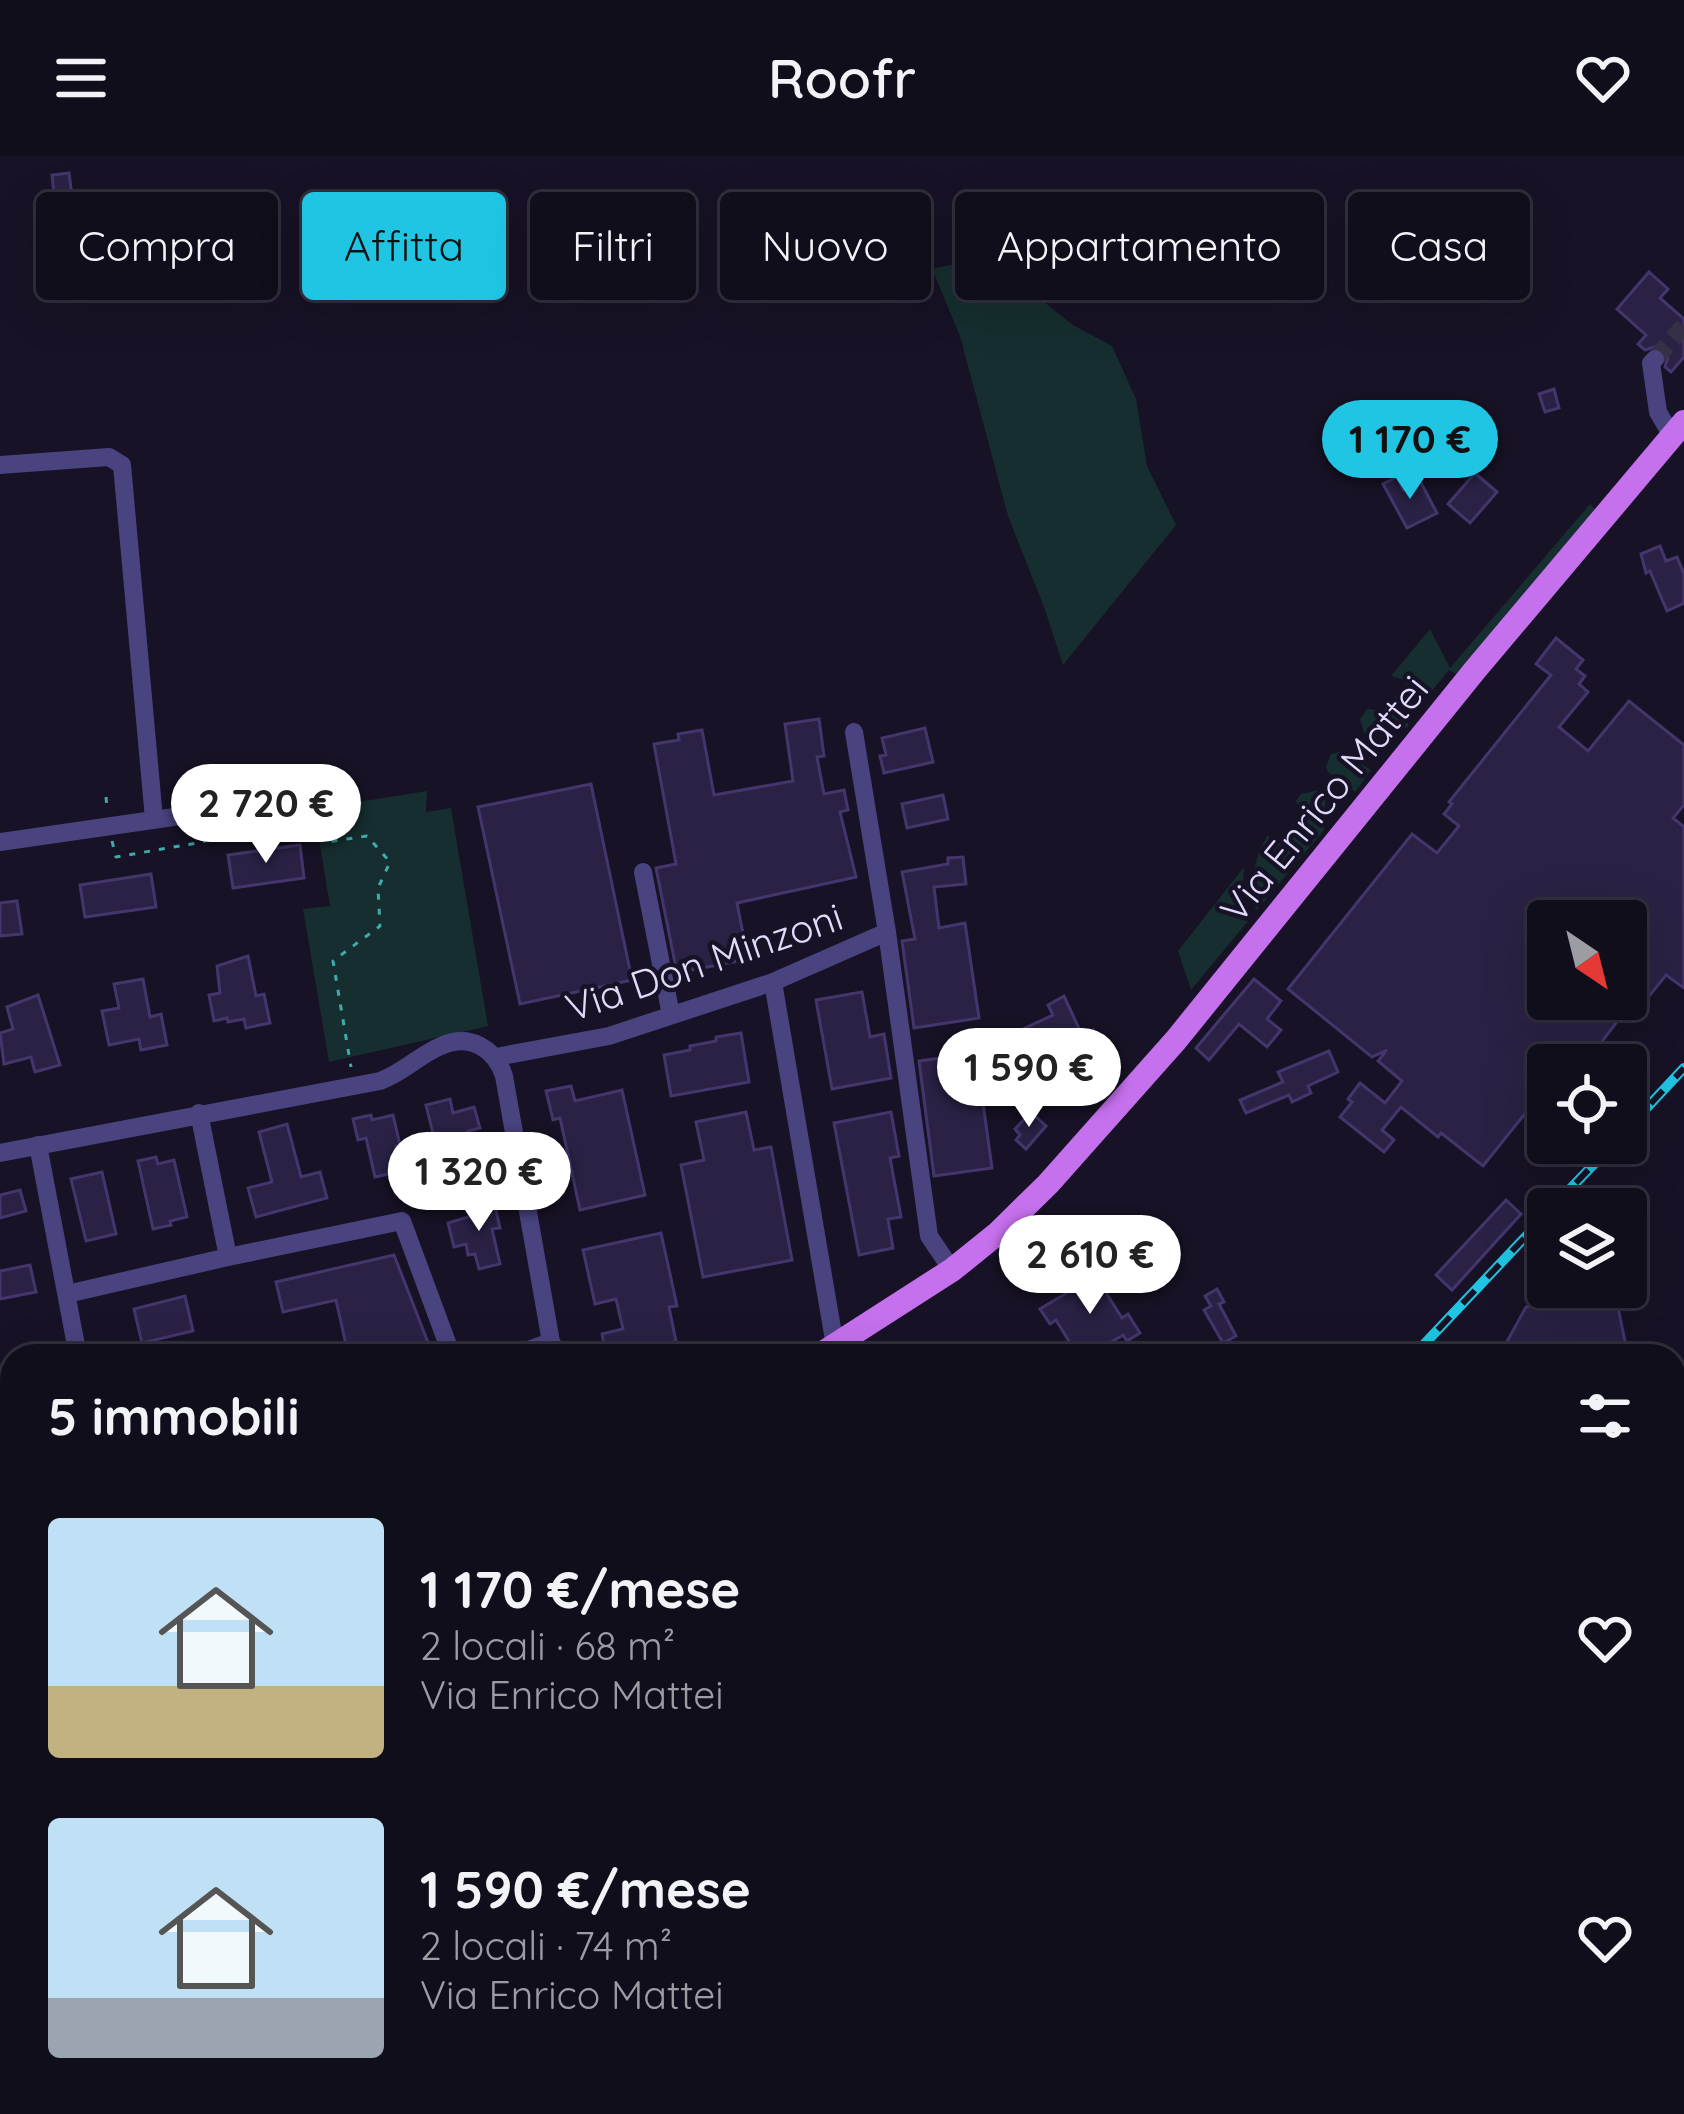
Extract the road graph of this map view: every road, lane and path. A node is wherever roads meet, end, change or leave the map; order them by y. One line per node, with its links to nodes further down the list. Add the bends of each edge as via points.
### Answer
1 (1655, 359): 2 (street, via 1658,412)
2 (1678, 429): 21 (main road, Via Enrico Mattei, via 1176,1040 1048,1184)
3 (0, 464): 8 (street, via 109,458 122,465)
4 (854, 732): 12 (street, Via Don Minzoni)
5 (106, 797): 7 (path)
6 (343, 811): 8 (street, via 306,798)
7 (107, 816)
8 (154, 819): 10 (street)
9 (111, 837): 16 (path, via 116,857 260,827 308,828 327,842 367,836 390,862 378,888 380,926 333,961)
10 (0, 842)
11 (643, 872): 14 (street)
12 (887, 932): 13 (street, Via Don Minzoni); 21 (street, via 929,1236)
13 (773, 982): 14 (street, Via Don Minzoni); 26 (street)
14 (671, 1016): 15 (street, Via Don Minzoni)
15 (496, 1057): 16 (street, Via Don Minzoni, via 460,1041 397,1075); 25 (street)
16 (355, 1086): 17 (street, Via Don Minzoni)
17 (199, 1113): 18 (street, Via Don Minzoni); 20 (street)
18 (38, 1145): 19 (street, Via Don Minzoni); 22 (street)
19 (0, 1153)
20 (228, 1257): 22 (street); 24 (street, via 402,1221)
21 (952, 1270): 27 (main road, Via Enrico Mattei)
22 (67, 1294): 23 (street)
23 (76, 1344)
24 (448, 1344)
25 (551, 1344)
26 (825, 1344)
27 (837, 1344)

